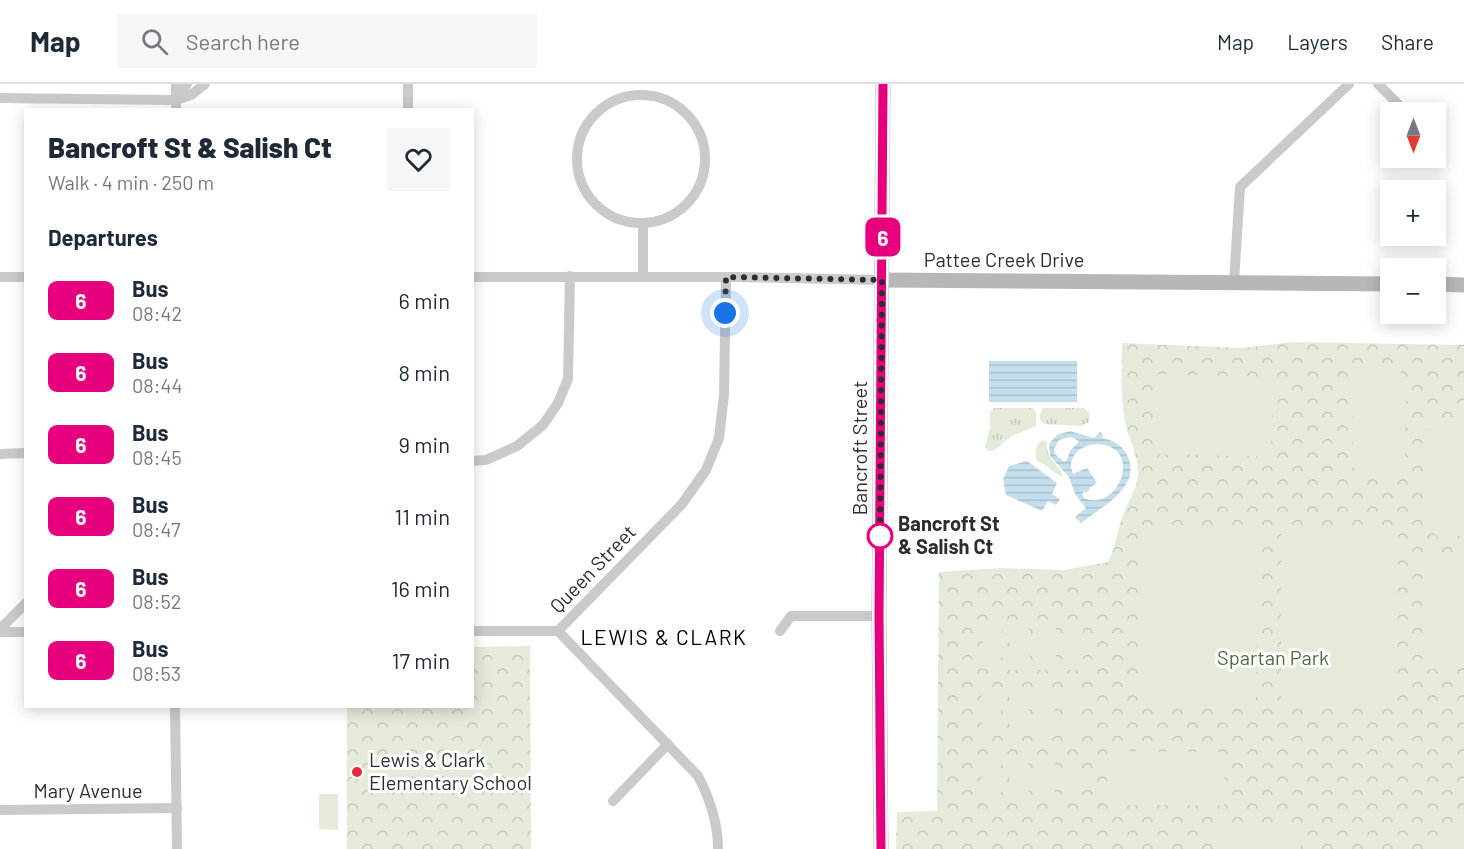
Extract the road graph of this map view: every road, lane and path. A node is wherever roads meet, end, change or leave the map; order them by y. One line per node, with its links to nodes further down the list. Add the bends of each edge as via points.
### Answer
1 (176, 84): 11 (street)
2 (187, 84): 11 (street)
3 (205, 84): 11 (street)
4 (408, 84): 12 (street)
5 (883, 84): 20 (street, Bancroft Street)
6 (1349, 84): 21 (street, via 1240,187)
7 (1378, 84): 10 (street)
8 (640, 89): 13 (street, via 686,113 700,133 706,155 703,178 689,203 668,218); 13 (street, via 613,101 594,116 581,135 576,162 581,183 597,207 616,219)
9 (0, 98): 11 (street)
10 (1396, 102)
11 (176, 105)
12 (408, 108)
13 (643, 224): 15 (street)
14 (570, 276): 15 (street, Pattee Creek Drive); 18 (street, Pattee Creek Drive); 27 (street, via 568,380 558,403 543,424 516,446 486,460)
15 (643, 276): 19 (street, Pattee Creek Drive)
16 (0, 277): 17 (street)
17 (24, 277)
18 (474, 277)
19 (726, 277): 20 (street, Pattee Creek Drive); 32 (street, Queen Street, via 724,395 719,438 706,470 682,504)
20 (882, 280): 21 (street, Pattee Creek Drive); 29 (street, Bancroft Street)
21 (1234, 282): 22 (street, Pattee Creek Drive)
22 (1380, 284)
23 (1446, 284): 24 (street)
24 (1464, 285)
25 (24, 453): 26 (street)
26 (0, 454)
27 (474, 460)
28 (24, 605): 30 (street)
29 (879, 616): 33 (street, via 791,616); 42 (street, Bancroft Street)
30 (0, 631): 34 (street)
31 (474, 631): 32 (street)
32 (558, 631): 36 (street, Queen Street)
33 (780, 631)
34 (24, 632)
35 (175, 708): 38 (street)
36 (668, 744): 37 (street); 41 (street, Queen Street, via 704,788 718,833)
37 (613, 801)
38 (177, 808): 39 (street, Mary Avenue); 40 (street)
39 (0, 810)
40 (177, 849)
41 (718, 849)
42 (881, 849)

